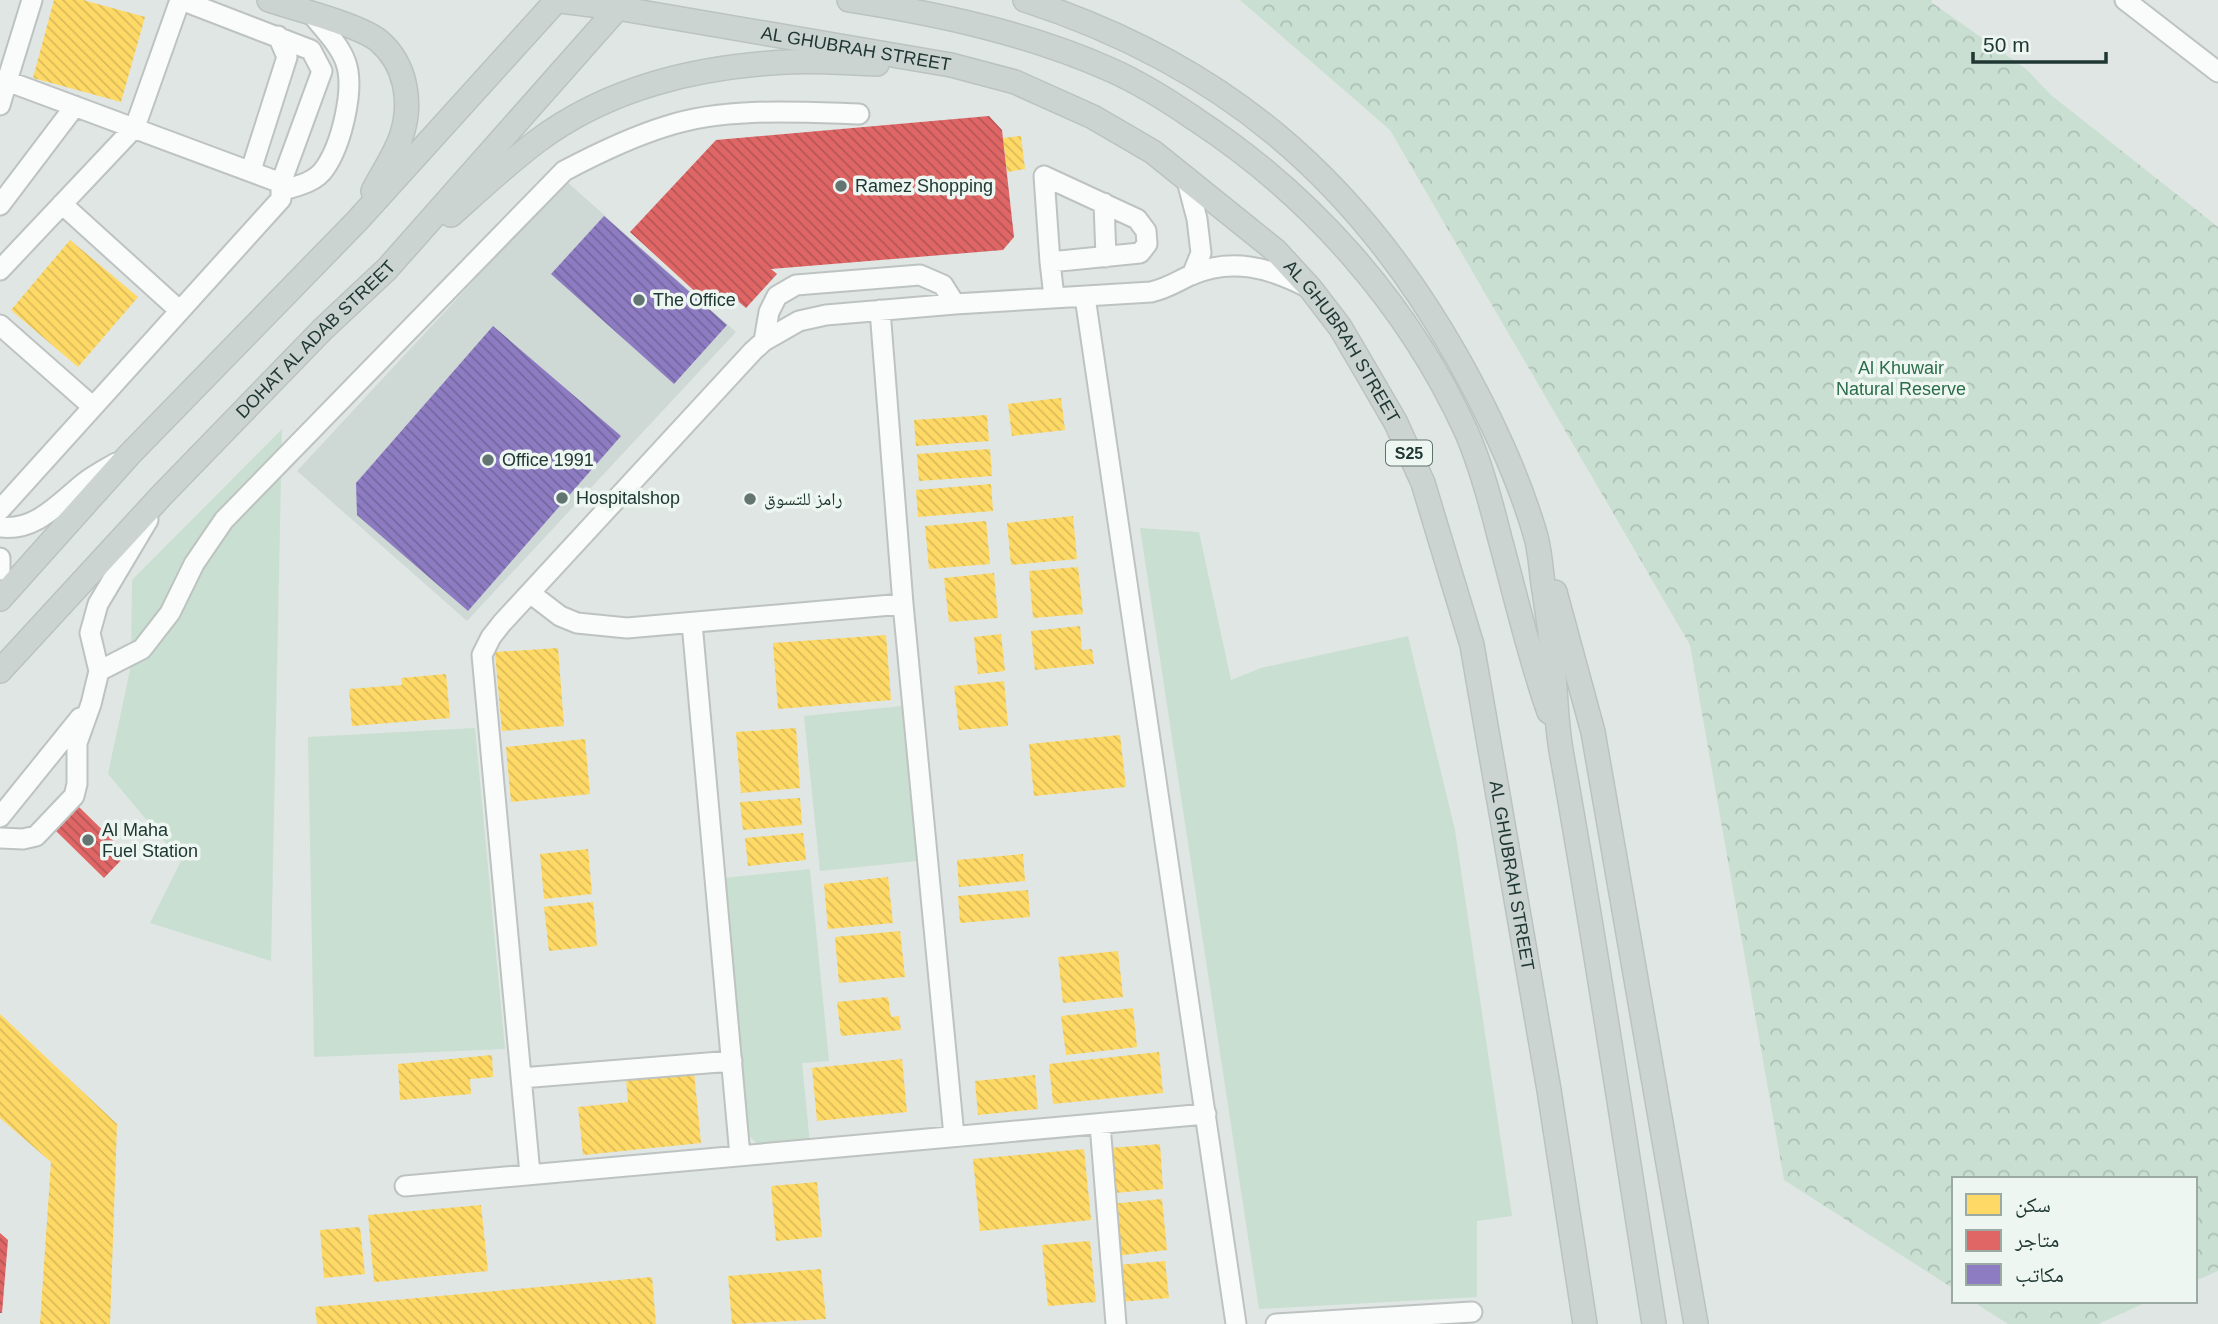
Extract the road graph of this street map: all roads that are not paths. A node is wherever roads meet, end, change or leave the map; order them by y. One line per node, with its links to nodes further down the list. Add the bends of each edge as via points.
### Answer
1 (32, 0): 15 (street)
2 (180, 0): 12 (street); 19 (street)
3 (269, 0): 11 (main road)
4 (556, 0): 9 (main road, AL GHUBRAH STREET / S25); 26 (main road)
5 (849, 0): 55 (main road, via 996,30 1112,71 1233,144 1327,227 1405,324 1466,432 1489,495)
6 (1025, 0): 10 (main road)
7 (1041, 0): 10 (main road)
8 (2125, 0): 14 (street)
9 (621, 4): 13 (main road, AL GHUBRAH STREET / S25); 29 (main road, DOHAT AL ADAB STREET)
10 (1068, 14): 45 (main road, via 1172,62 1212,87 1258,118 1342,196 1377,237 1446,338 1501,444)
11 (312, 15): 22 (street, via 343,57 351,81 348,101 324,169 306,184); 26 (main road, via 377,40 401,72 407,114 401,137)
12 (278, 36): 20 (street, via 286,57); 22 (street, via 311,50 322,71)
13 (951, 65): 21 (main road, AL GHUBRAH STREET / S25, via 1054,97 1153,152); 29 (main road, via 743,65 660,81 618,95 537,141)
14 (2218, 72)
15 (7, 81): 16 (street); 17 (street)
16 (0, 105)
17 (75, 106): 19 (street); 25 (street)
18 (859, 114): 53 (street, via 736,113 669,125 564,171 224,520 170,613 142,649)
19 (135, 127): 20 (street); 24 (street)
20 (251, 170): 22 (street)
21 (1186, 177): 31 (street, via 1201,253); 32 (main road, AL GHUBRAH STREET / S25, via 1276,251)
22 (282, 187): 37 (street, via 281,199)
23 (1104, 203): 27 (street); 27 (street, via 1136,219 1146,231 1147,244 1140,254); 28 (street, via 1044,176)
24 (62, 204): 30 (street); 37 (street)
25 (0, 205)
26 (357, 221): 41 (main road)
27 (1106, 257): 28 (street)
28 (1050, 262): 33 (street)
29 (387, 269): 42 (main road, DOHAT AL ADAB STREET)
30 (0, 270)
31 (1192, 275): 32 (street, via 1246,265); 34 (street, via 1151,292)
32 (1310, 288): 70 (main road, AL GHUBRAH STREET / S25, via 1367,373 1423,483 1472,645)
33 (1054, 297): 34 (street); 35 (street)
34 (1085, 297): 60 (street)
35 (955, 304): 36 (street); 39 (street, via 943,285 920,275 796,285 777,296)
36 (880, 310): 39 (street, via 799,321); 50 (street)
37 (180, 311): 40 (street)
38 (0, 325): 40 (street)
39 (764, 341): 48 (street)
40 (93, 407): 43 (street)
41 (129, 455): 44 (street, via 87,481 41,519 14,529); 49 (main road)
42 (162, 495): 52 (main road, DOHAT AL ADAB STREET); 53 (street, via 98,604 90,633)
43 (0, 510)
44 (0, 527)
45 (1537, 541): 55 (main road); 72 (main road, via 1593,732)
46 (0, 558): 47 (street)
47 (0, 570)
48 (530, 593): 51 (street, via 577,623 626,628); 59 (street, via 482,655)
49 (0, 600)
50 (903, 604): 51 (street); 62 (street)
51 (692, 623): 58 (street)
52 (0, 671)
53 (99, 671): 54 (street)
54 (91, 704): 56 (street); 57 (street, via 77,743 74,796 36,836)
55 (1560, 745): 71 (main road)
56 (0, 817)
57 (0, 838)
58 (732, 1061): 59 (street); 63 (street)
59 (521, 1078): 64 (street)
60 (1206, 1114): 61 (street); 68 (street)
61 (1100, 1124): 62 (street); 67 (street)
62 (954, 1136): 63 (street)
63 (740, 1156): 64 (street)
64 (530, 1174): 65 (street)
65 (405, 1186)
66 (1472, 1312): 69 (street)
67 (1116, 1324)
68 (1236, 1324)
69 (1276, 1324)
70 (1585, 1324)
71 (1654, 1324)
72 (1696, 1324)

